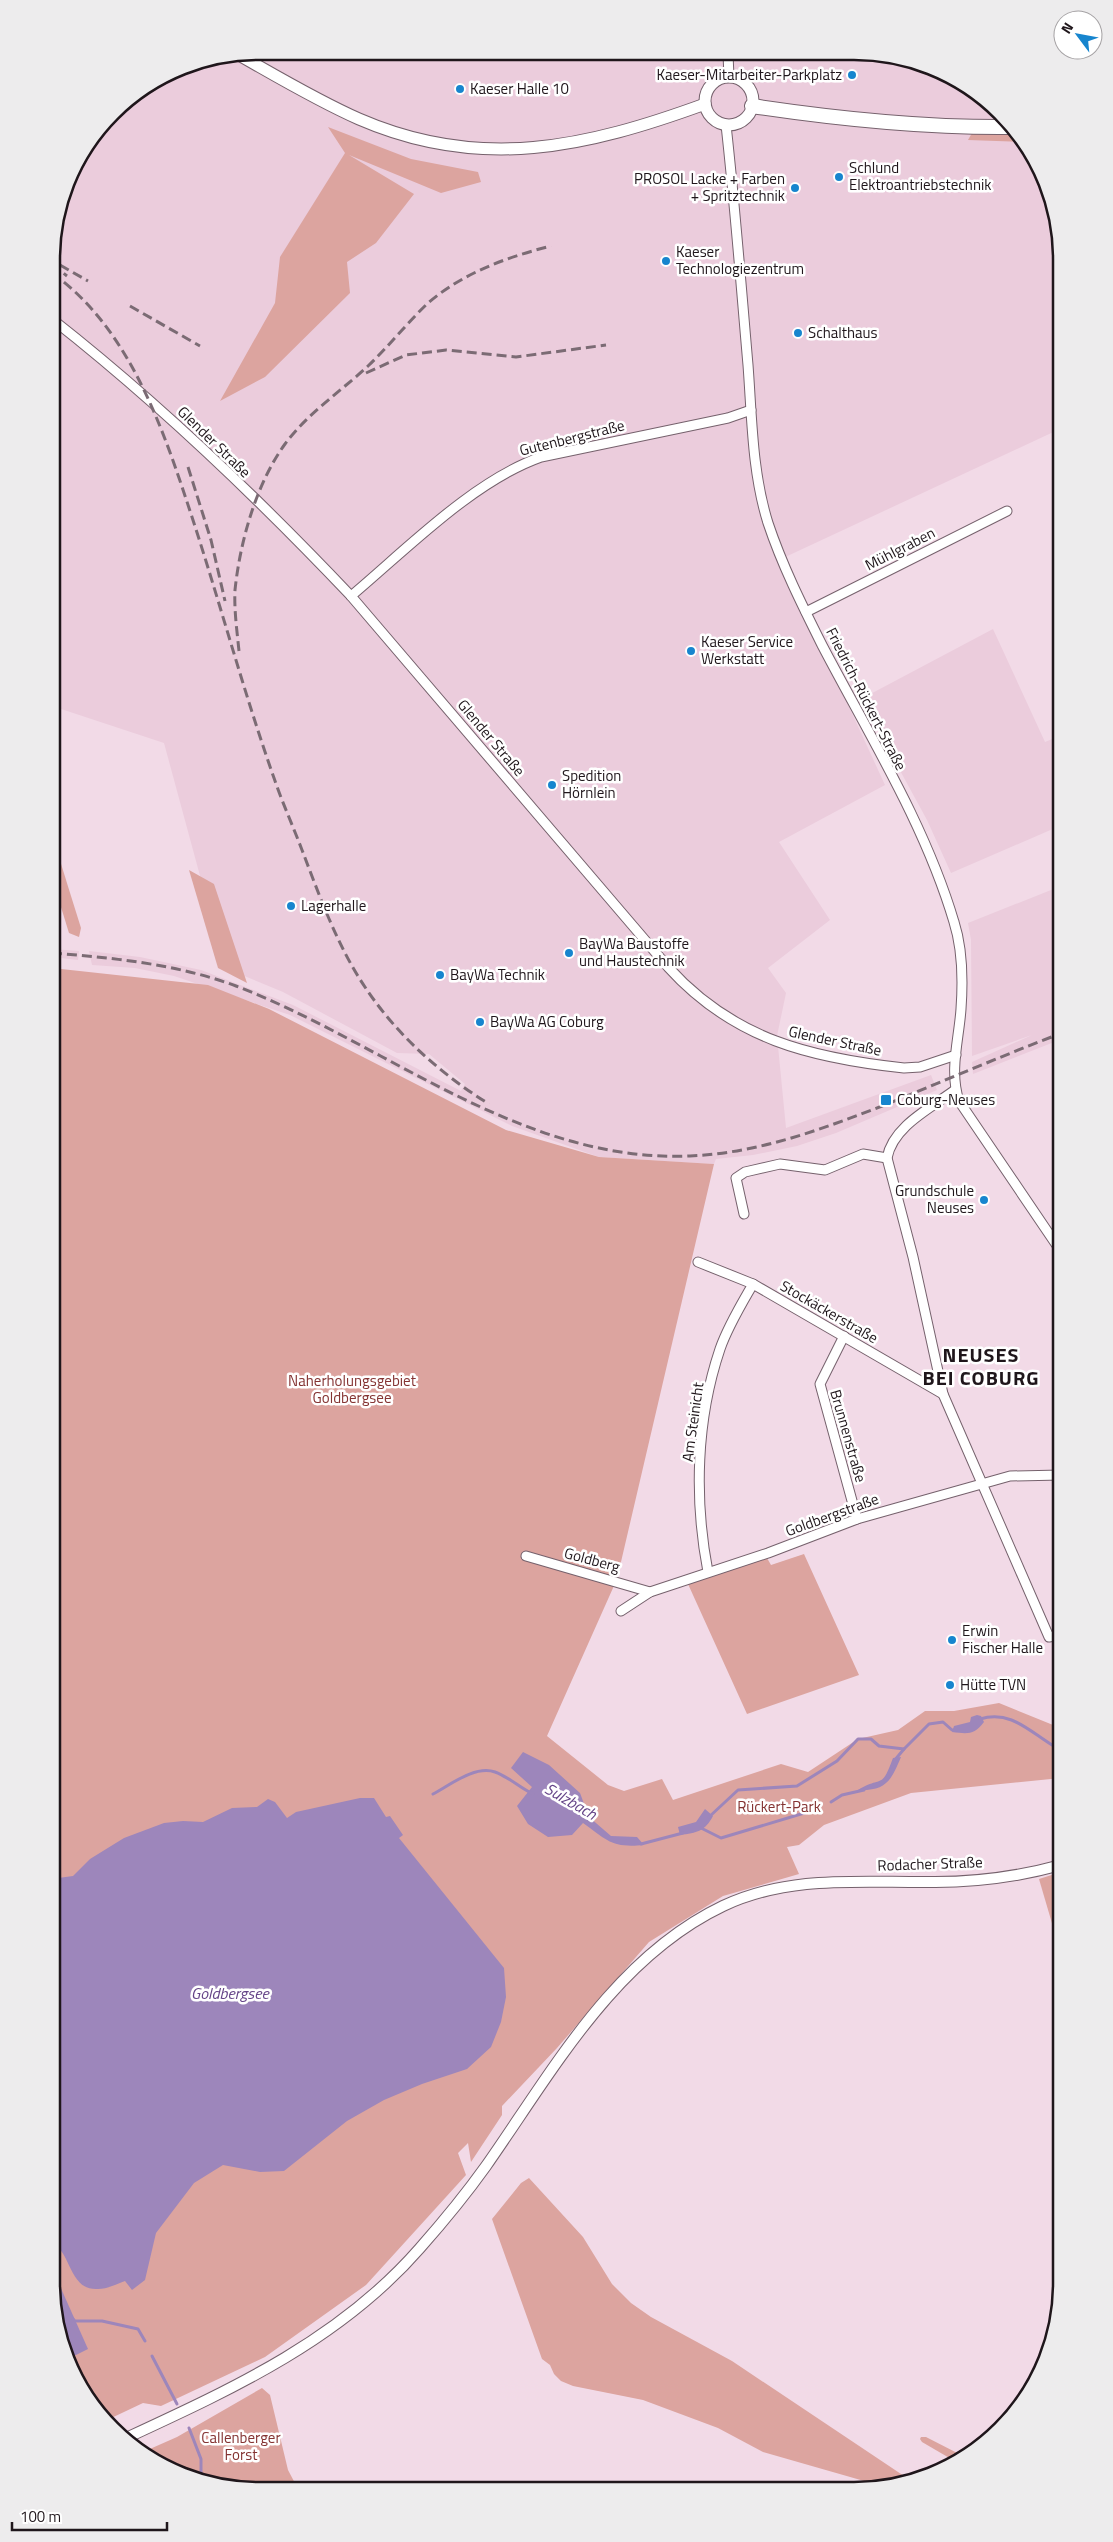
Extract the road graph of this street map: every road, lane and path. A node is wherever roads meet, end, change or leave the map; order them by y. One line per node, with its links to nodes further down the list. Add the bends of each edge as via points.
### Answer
1 (247, 60): 4 (main road, via 360,119 444,144 513,149 549,147 621,132)
2 (728, 60): 3 (street)
3 (729, 77): 4 (main road, via 711,86); 5 (main road, via 747,85 752,94)
4 (706, 104): 6 (main road, via 711,116)
5 (752, 106): 6 (main road, via 744,119); 7 (highway, via 864,121 969,128)
6 (726, 125): 9 (street, Friedrich-Rückert-Straße)
7 (1003, 126)
8 (60, 327): 11 (street, Glender Straße, via 160,410 302,544)
9 (751, 410): 11 (street, Gutenbergstraße, via 728,418 541,457 515,466 465,500); 12 (street, Friedrich-Rückert-Straße, via 758,480 768,522)
10 (1007, 511): 12 (street, Mühlgraben)
11 (352, 596): 13 (street, Glender Straße, via 668,967 704,1003 753,1033 810,1052 904,1068 920,1068)
12 (806, 612): 13 (street, Friedrich-Rückert-Straße, via 915,822 946,893 956,926 961,966)
13 (956, 1055): 14 (street, Friedrich-Rückert-Straße)
14 (955, 1090): 15 (street, via 903,1129 892,1142); 17 (street, Friedrich-Rückert-Straße, via 959,1101)
15 (887, 1158): 16 (street, via 863,1154 825,1170 780,1164 745,1172 736,1178); 21 (street)
16 (744, 1214)
17 (1053, 1240)
18 (698, 1262): 19 (street, Stockäckerstraße)
19 (753, 1284): 20 (street, Stockäckerstraße); 26 (street, Am Steinicht, via 720,1349 703,1432 698,1495)
20 (844, 1336): 21 (street, Stockäckerstraße); 24 (street, Brunnenstraße, via 820,1384)
21 (943, 1394): 23 (street)
22 (1053, 1475): 23 (street, Goldbergstraße, via 1010,1476)
23 (982, 1483): 24 (street, Goldbergstraße); 29 (street, via 1049,1637)
24 (857, 1519): 26 (street, Goldbergstraße)
25 (526, 1556): 27 (street, Goldberg)
26 (708, 1572): 27 (street, Goldbergstraße)
27 (650, 1592): 28 (street, Goldbergstraße)
28 (621, 1611)
29 (1053, 1636)
30 (1053, 1866): 31 (street, Rodacher Straße, via 973,1880 800,1883 758,1893 693,1923 646,1959 602,2005 560,2058 462,2198 419,2250 355,2310 319,2338 272,2367 225,2393)
31 (131, 2435)

